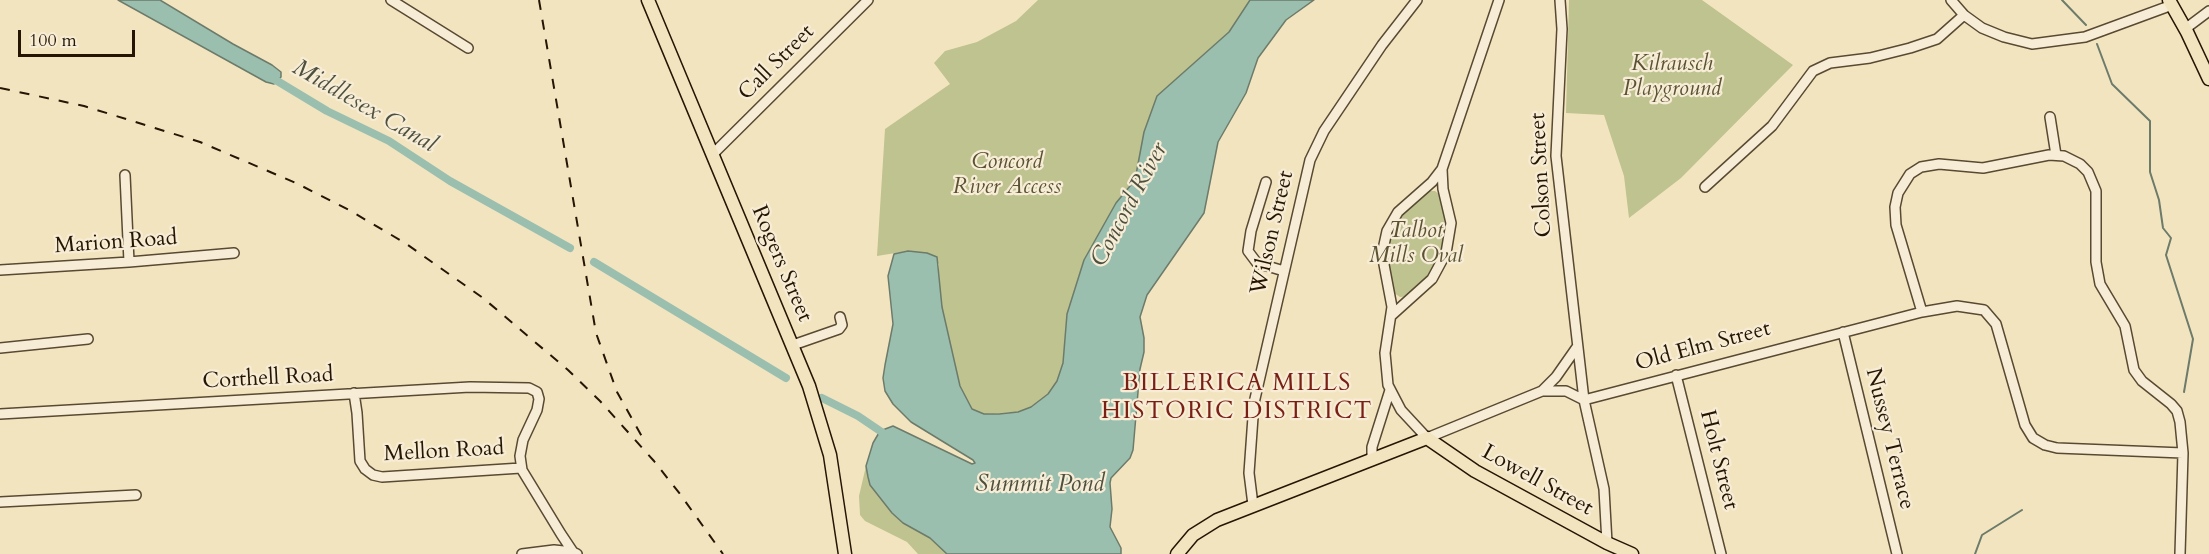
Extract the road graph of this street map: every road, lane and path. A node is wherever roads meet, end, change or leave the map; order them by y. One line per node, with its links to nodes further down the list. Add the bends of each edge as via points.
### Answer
1 (391, 0): 12 (street)
2 (648, 0): 15 (main road, Rogers Street)
3 (868, 0): 15 (street, Call Street)
4 (1417, 0): 24 (street, Wilson Street, via 1324,131 1310,160)
5 (1499, 0): 17 (street)
6 (1560, 0): 31 (street, Colson Street, via 1556,156)
7 (1951, 0): 10 (street)
8 (2170, 2): 10 (street, via 2108,30 2047,44 2004,37); 11 (main road)
9 (2209, 11): 11 (street)
10 (1964, 15): 20 (street, via 1937,39 1870,58 1830,63 1813,71 1772,126)
11 (2186, 29): 13 (main road)
12 (468, 48)
13 (2209, 79)
14 (2050, 117): 16 (street)
15 (713, 154): 30 (main road, Rogers Street)
16 (2056, 155): 25 (street, via 1983,168 1938,164 1910,174 1898,193 1896,225); 40 (street, via 2072,158 2094,183 2100,284 2125,326 2134,370 2177,411)
17 (1442, 169): 26 (street, via 1451,224 1446,253 1432,279); 26 (street, via 1405,204 1387,231 1382,254)
18 (125, 175): 22 (street)
19 (1266, 182): 24 (street, via 1248,251 1257,262)
20 (1705, 187)
21 (234, 253): 22 (street, Marion Road)
22 (129, 262): 23 (street, Marion Road)
23 (0, 270)
24 (1284, 271): 45 (street, Wilson Street, via 1253,410 1249,473)
25 (1922, 312): 28 (street, Old Elm Street); 40 (street, Old Elm Street, via 1957,306 1984,310 1996,324 2025,425 2033,438 2045,445)
26 (1392, 315): 34 (street, via 1385,353)
27 (840, 317): 30 (street, via 839,329)
28 (1842, 332): 33 (street, Old Elm Street); 53 (street, Nussey Terrace)
29 (88, 339): 32 (street)
30 (792, 345): 49 (main road, Rogers Street, via 829,448)
31 (1577, 347): 35 (street); 37 (street, Colson Street)
32 (0, 348)
33 (1676, 375): 37 (street, Old Elm Street); 52 (street, Holt Street)
34 (1390, 390): 39 (street, via 1405,415); 41 (street, via 1372,445)
35 (1542, 391): 37 (street, via 1566,391); 39 (street)
36 (354, 393): 38 (street, Corthell Road); 42 (street, Mellon Road, via 360,461 368,472 382,477); 42 (street, Corthell Road, via 470,387 522,387 537,392 538,405 523,440)
37 (1584, 400): 46 (street, Colson Street, via 1603,477)
38 (0, 414)
39 (1427, 438): 41 (main road); 46 (main road, Lowell Street, via 1475,471)
40 (2183, 453): 54 (street)
41 (1372, 459): 45 (main road)
42 (521, 468): 47 (street)
43 (136, 495): 44 (street)
44 (0, 502)
45 (1253, 505): 50 (main road, via 1207,526)
46 (1607, 543): 51 (main road, Lowell Street)
47 (575, 553): 48 (street, via 554,550)
48 (522, 554)
49 (845, 554)
50 (1177, 554)
51 (1632, 554)
52 (1721, 554)
53 (1897, 554)
54 (2180, 554)

